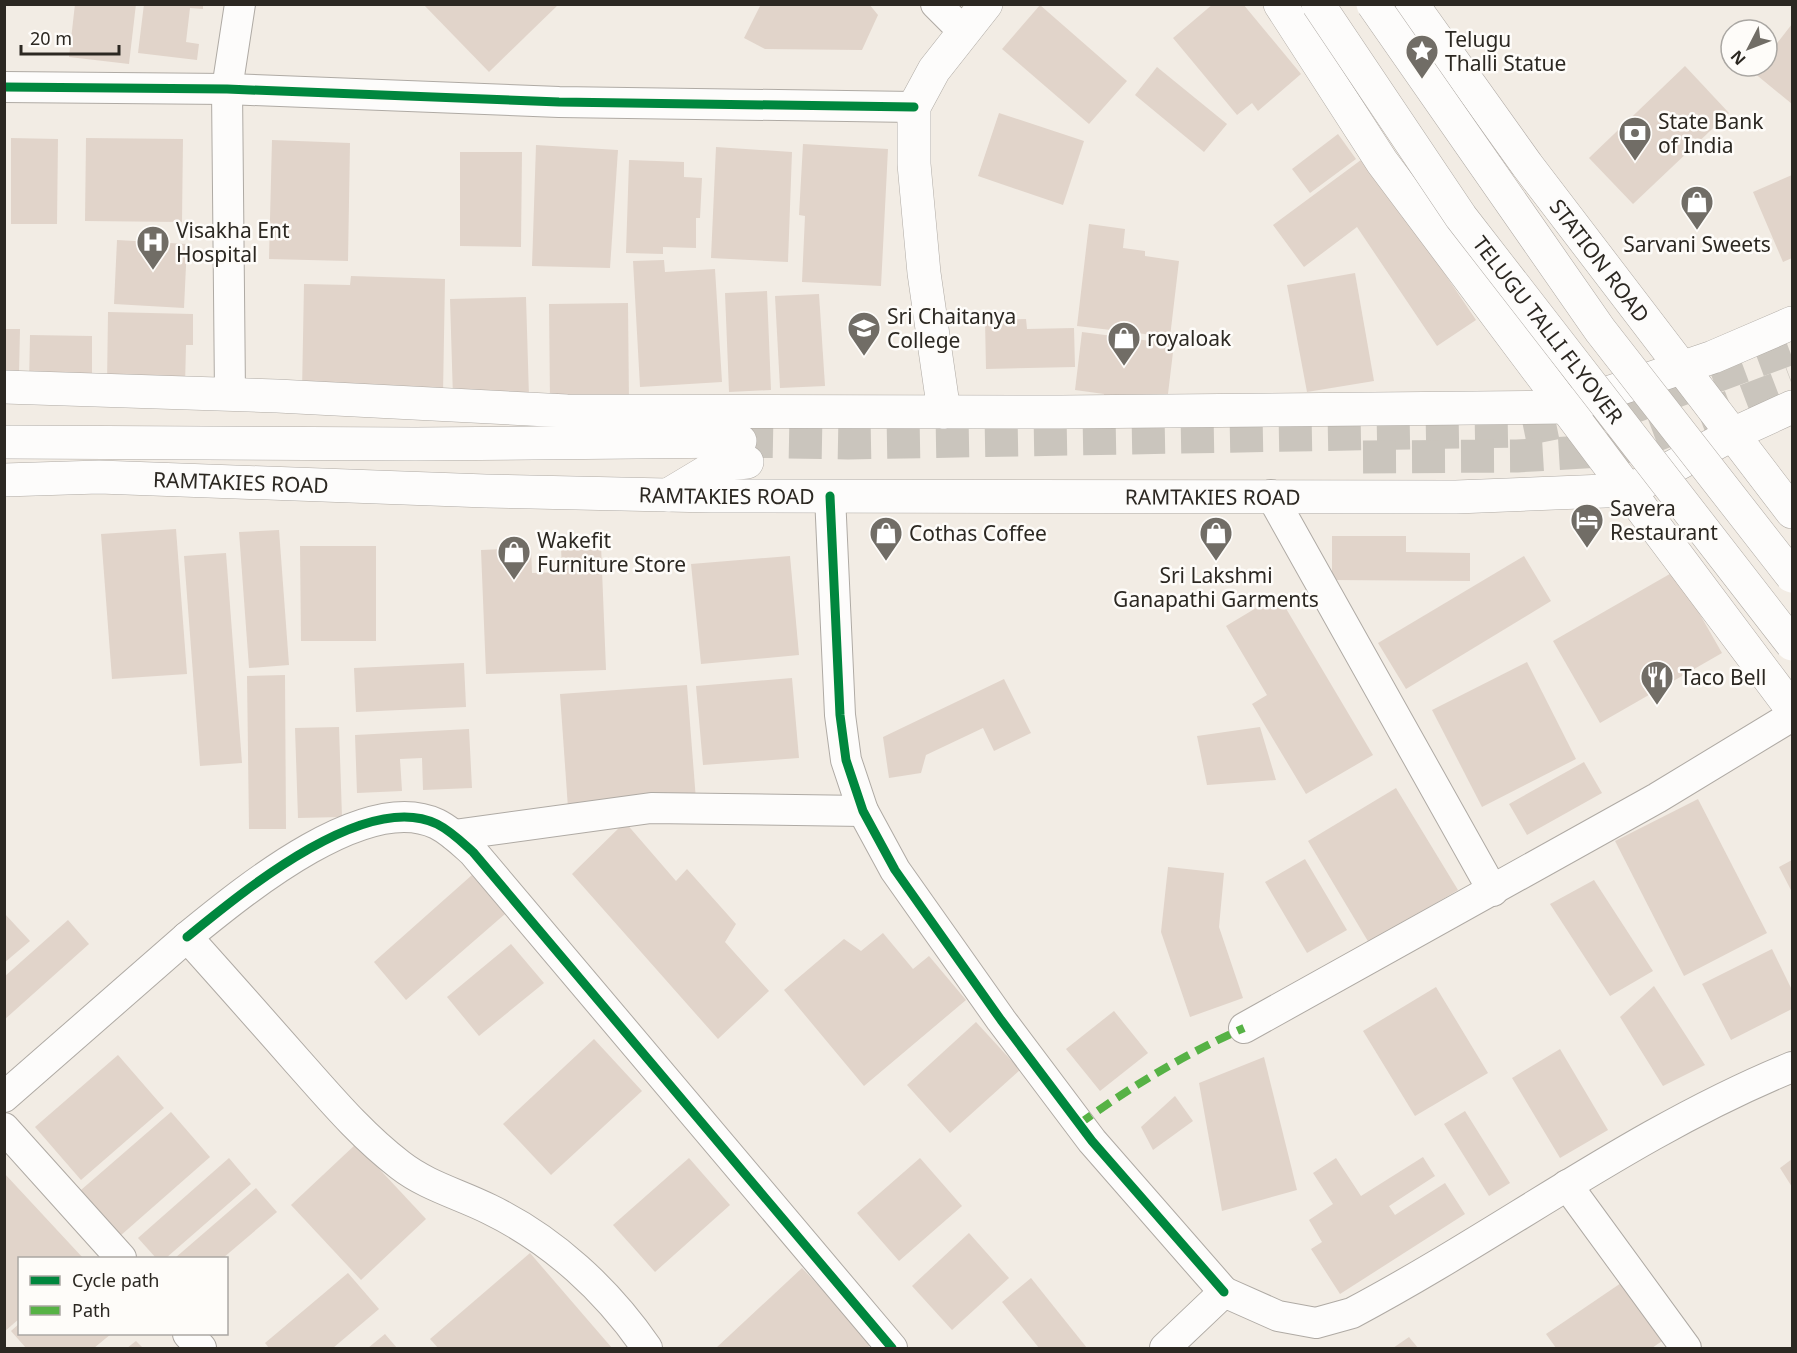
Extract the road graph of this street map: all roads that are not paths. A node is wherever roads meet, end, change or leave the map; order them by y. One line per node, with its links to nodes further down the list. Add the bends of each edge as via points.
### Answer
1 (240, 4): 10 (street)
2 (936, 4): 8 (street)
3 (986, 4): 8 (main road)
4 (1280, 4): 16 (main road, via 1382,162)
5 (1318, 4): 29 (main road, TELUGU TALLI FLYOVER, bridge, via 1461,217)
6 (1373, 4): 28 (main road, TELUGU TALLI FLYOVER, bridge, via 1600,330)
7 (1412, 4): 13 (main road, STATION ROAD)
8 (964, 32): 11 (main road, via 934,70)
9 (4, 87): 10 (street)
10 (227, 88): 11 (street, via 559,102); 15 (street)
11 (914, 107): 18 (main road, via 914,164 924,273)
12 (1792, 323): 13 (main road)
13 (1680, 368): 16 (main road); 20 (main road, STATION ROAD)
14 (4, 387): 15 (main road)
15 (230, 394): 19 (main road, via 524,410)
16 (1566, 407): 18 (main road); 23 (main road)
17 (1792, 407): 20 (main road)
18 (944, 412): 19 (main road)
19 (681, 427): 21 (main road, via 416,444); 24 (main road, via 743,452)
20 (1733, 434): 23 (main road); 27 (main road, STATION ROAD)
21 (4, 442)
22 (4, 480): 24 (main road, RAMTAKIES ROAD, via 99,477)
23 (1630, 490): 25 (main road, RAMTAKIES ROAD, via 1456,497); 30 (main road)
24 (668, 495): 26 (main road, RAMTAKIES ROAD)
25 (1271, 495): 26 (main road, RAMTAKIES ROAD); 34 (street)
26 (830, 496): 32 (street, via 840,715 846,760)
27 (1792, 512)
28 (1792, 576)
29 (1792, 644)
30 (1792, 709)
31 (1792, 716): 34 (street)
32 (863, 812): 33 (street, via 651,808); 42 (street, via 895,870 1092,1141)
33 (454, 835): 35 (street, via 436,823 411,818 382,820 340,832 265,874); 46 (street, via 534,922)
34 (1492, 891): 36 (street)
35 (186, 937): 38 (street); 45 (street, via 361,1132 402,1167 434,1187 488,1208 561,1255 603,1294)
36 (1244, 1028)
37 (1792, 1067): 40 (street, via 1690,1113)
38 (4, 1097)
39 (4, 1128): 41 (street)
40 (1567, 1185): 42 (street, via 1352,1313 1316,1323 1278,1316); 48 (street)
41 (120, 1257)
42 (1224, 1292): 47 (street)
43 (189, 1335): 44 (street)
44 (201, 1348)
45 (647, 1348)
46 (892, 1348)
47 (1165, 1348)
48 (1686, 1348)

